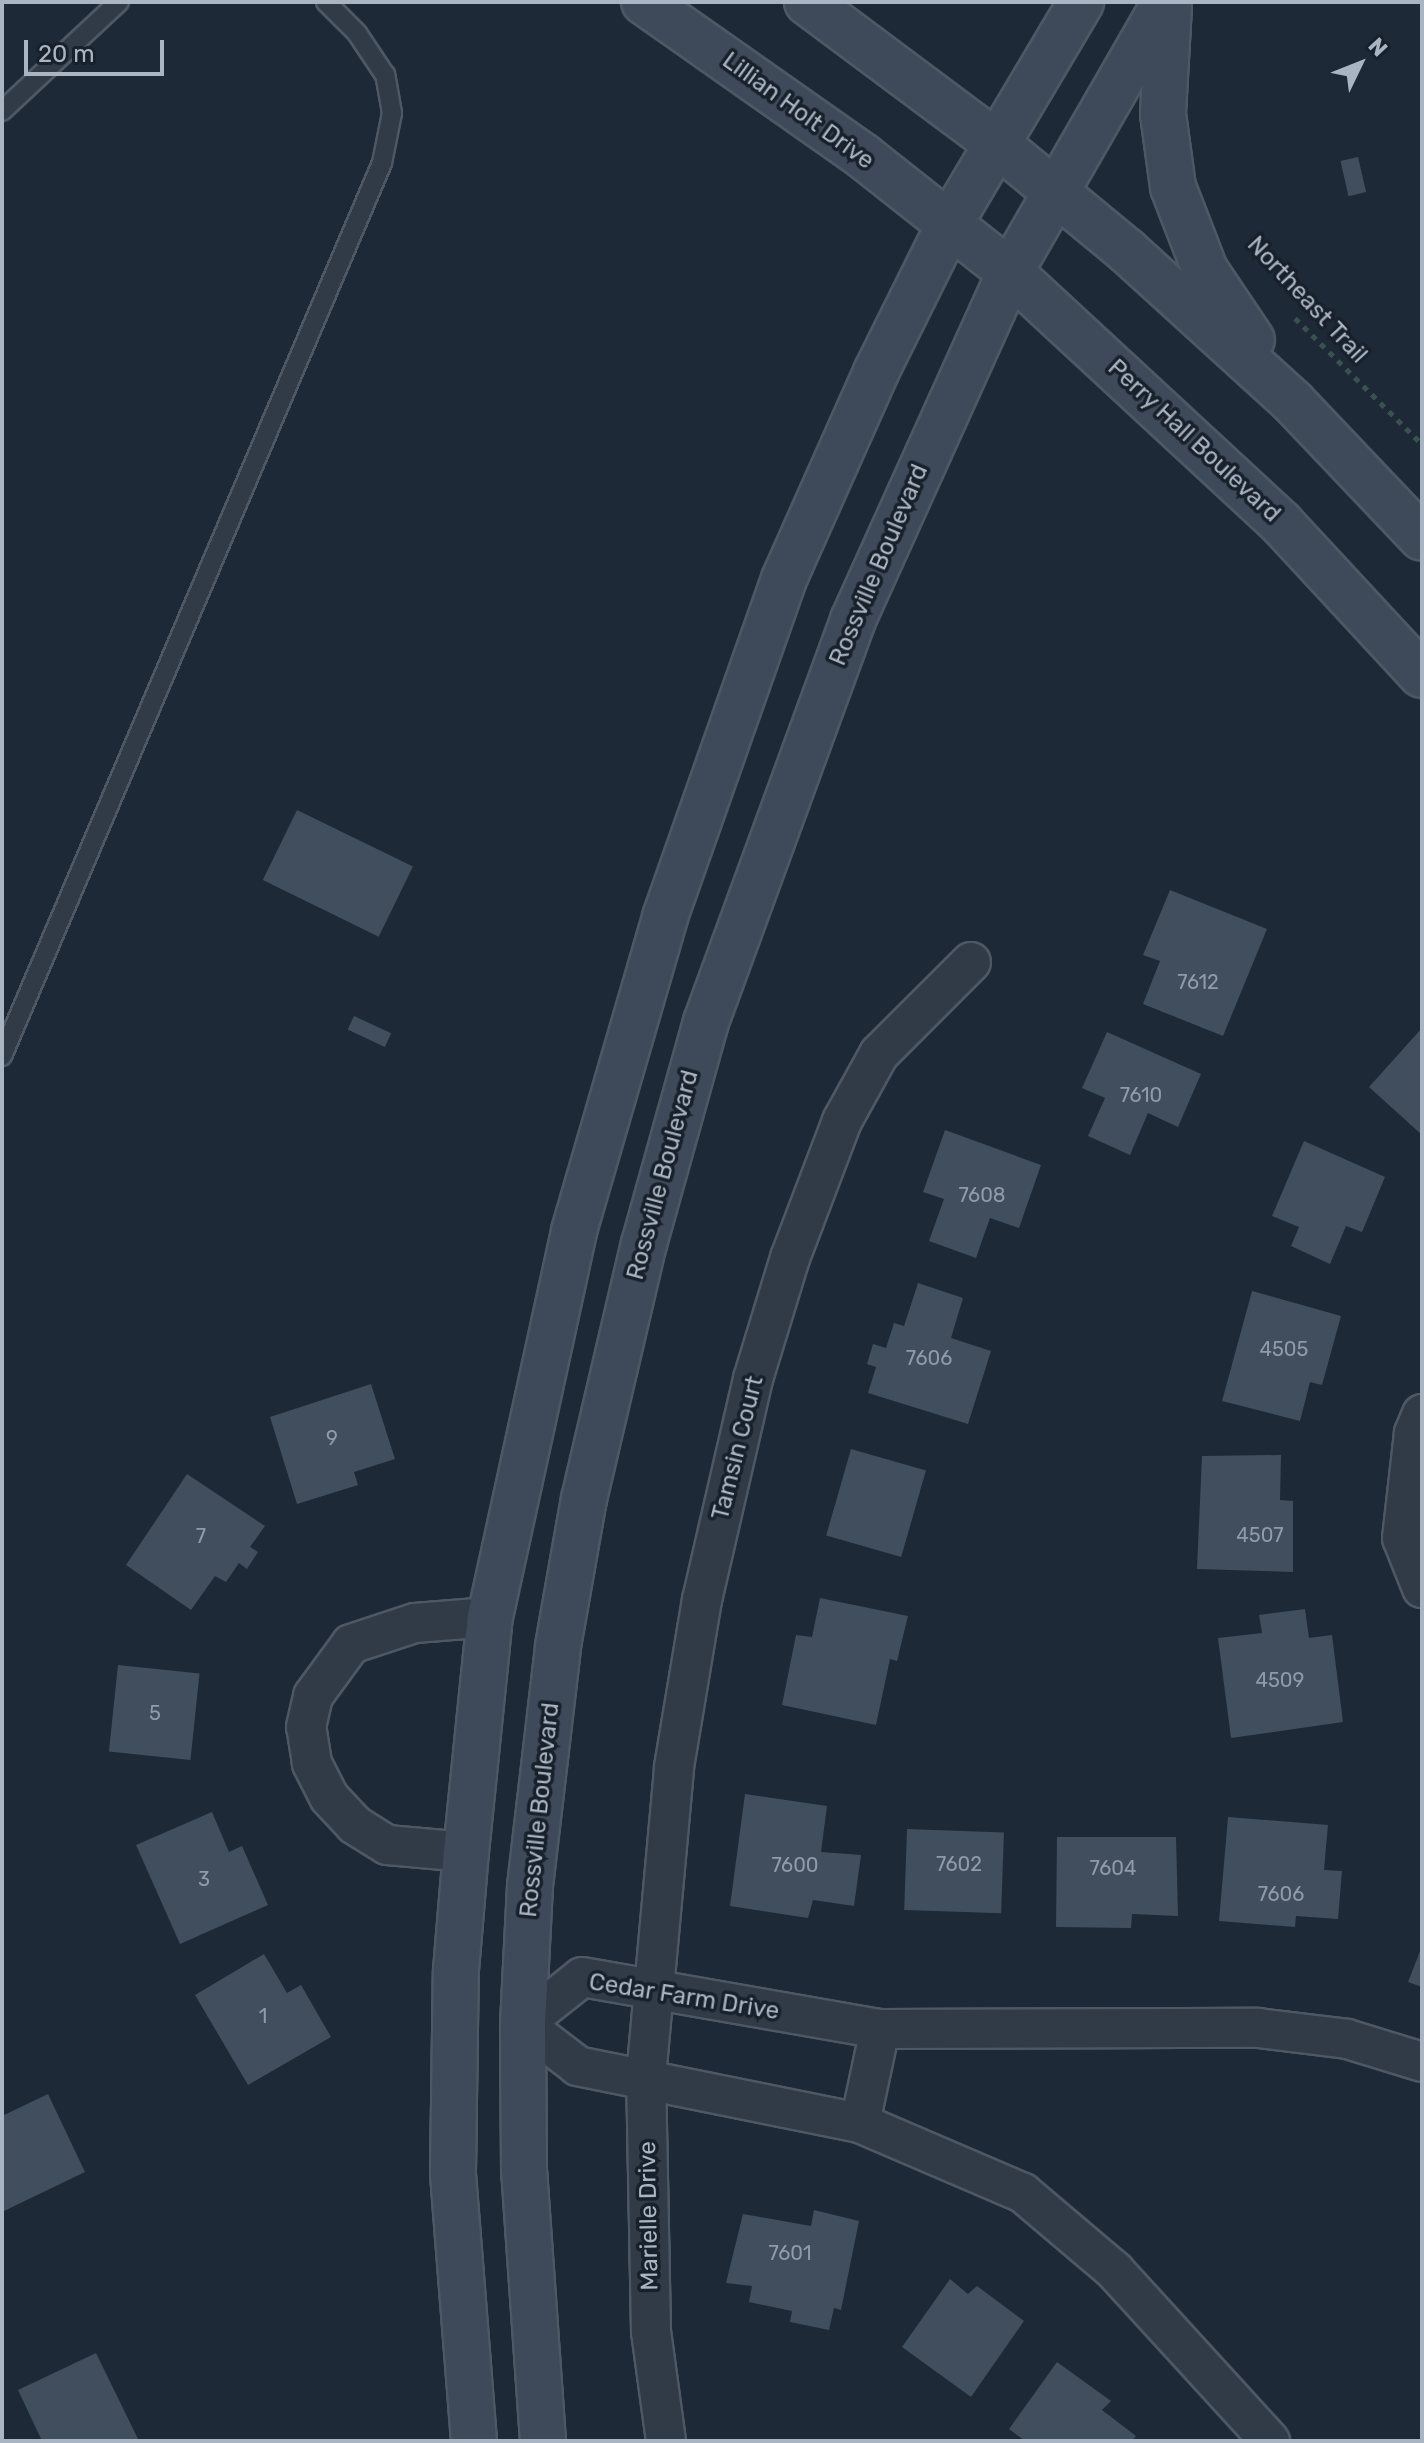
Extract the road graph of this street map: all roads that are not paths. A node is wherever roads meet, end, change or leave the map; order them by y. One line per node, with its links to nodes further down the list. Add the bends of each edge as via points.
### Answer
1 (119, 2): 7 (lane)
2 (326, 2): 16 (lane, via 357,33 385,75 392,113 382,163)
3 (644, 2): 10 (main road, Lillian Holt Drive)
4 (807, 2): 8 (main road)
5 (1081, 2): 8 (main road)
6 (1167, 2): 9 (main road, Rossville Boulevard); 12 (main road, via 1163,114 1173,187 1205,270)
7 (2, 111)
8 (996, 143): 9 (main road); 10 (main road)
9 (1055, 189): 11 (main road, Rossville Boulevard); 12 (main road)
10 (950, 223): 11 (main road, Perry Hall Boulevard); 19 (main road, via 828,477 711,777 620,1062 574,1231)
11 (1010, 272): 14 (main road, Perry Hall Boulevard, via 1270,513); 22 (main road, Rossville Boulevard, via 853,620 716,993 674,1126 584,1499 558,1646 531,1871)
12 (1293, 402): 13 (main road)
13 (1422, 538)
14 (1422, 675)
15 (971, 962): 21 (street, Tamsin Court, via 879,1054 842,1121 790,1258 753,1379 702,1600 674,1767)
16 (2, 1056)
17 (1422, 1414): 18 (street, via 1414,1433 1402,1538)
18 (1422, 1588)
19 (490, 1617): 20 (main road); 20 (street, via 415,1623 351,1644 321,1683 306,1727 312,1763 329,1797 355,1825 387,1845)
20 (466, 1852): 27 (main road, via 456,1985 453,2173)
21 (655, 1990): 22 (street, Cedar Farm Drive, via 582,1977); 23 (street, Cedar Farm Drive); 25 (street, Marielle Drive)
22 (523, 2024): 25 (street, via 578,2066); 28 (main road, Rossville Boulevard, via 528,2275)
23 (880, 2029): 24 (street, Cedar Farm Drive, via 1258,2028 1347,2039); 26 (street)
24 (1422, 2062)
25 (646, 2077): 26 (street); 29 (street, Marielle Drive, via 651,2332)
26 (860, 2123): 30 (street, via 1023,2193 1115,2271)
27 (474, 2441)
28 (543, 2441)
29 (666, 2441)
30 (1270, 2441)

